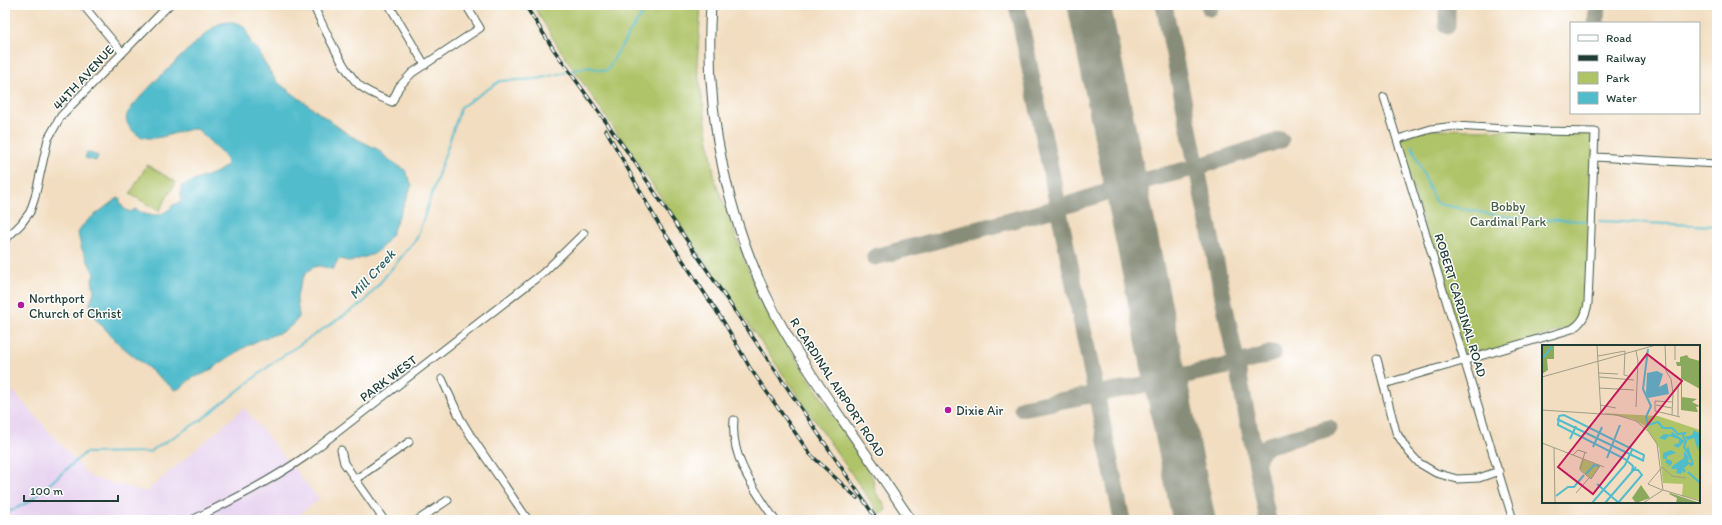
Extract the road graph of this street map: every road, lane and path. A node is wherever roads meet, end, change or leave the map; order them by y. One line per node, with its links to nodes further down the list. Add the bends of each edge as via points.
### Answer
1 (83, 5): 7 (street)
2 (169, 5): 7 (street, 44TH AVENUE)
3 (313, 5): 8 (street, via 351,75 358,84 371,93 392,102 406,80)
4 (389, 5): 8 (street)
5 (466, 5): 8 (street, via 480,28)
6 (711, 5): 30 (main road, R CARDINAL AIRPORT ROAD, via 710,62 717,139 734,214 747,251 779,321 798,354)
7 (122, 52): 14 (street, 44TH AVENUE, via 57,122 48,139 30,212)
8 (425, 65)
9 (1384, 97): 10 (street, ROBERT CARDINAL ROAD)
10 (1398, 139): 11 (street, via 1432,129 1455,126 1595,132); 16 (street, ROBERT CARDINAL ROAD)
11 (1595, 157): 12 (street); 16 (street, via 1588,303 1583,319 1572,329)
12 (1717, 164)
13 (584, 233): 25 (street, PARK WEST, via 543,274 309,454 257,488)
14 (5, 240)
15 (1377, 359): 18 (street)
16 (1465, 360): 18 (street); 22 (street, ROBERT CARDINAL ROAD)
17 (442, 379): 28 (street, via 469,433)
18 (1384, 384): 22 (street, via 1396,432 1419,463 1436,473 1457,478 1479,478)
19 (734, 420): 29 (street, via 733,435 742,465)
20 (409, 442): 23 (street)
21 (341, 450): 23 (street, via 344,463)
22 (1499, 471): 31 (street, ROBERT CARDINAL ROAD)
23 (356, 479): 26 (street)
24 (448, 500): 27 (street)
25 (192, 520)
26 (384, 520)
27 (418, 520)
28 (528, 520)
29 (775, 520)
30 (911, 520)
31 (1513, 520)

